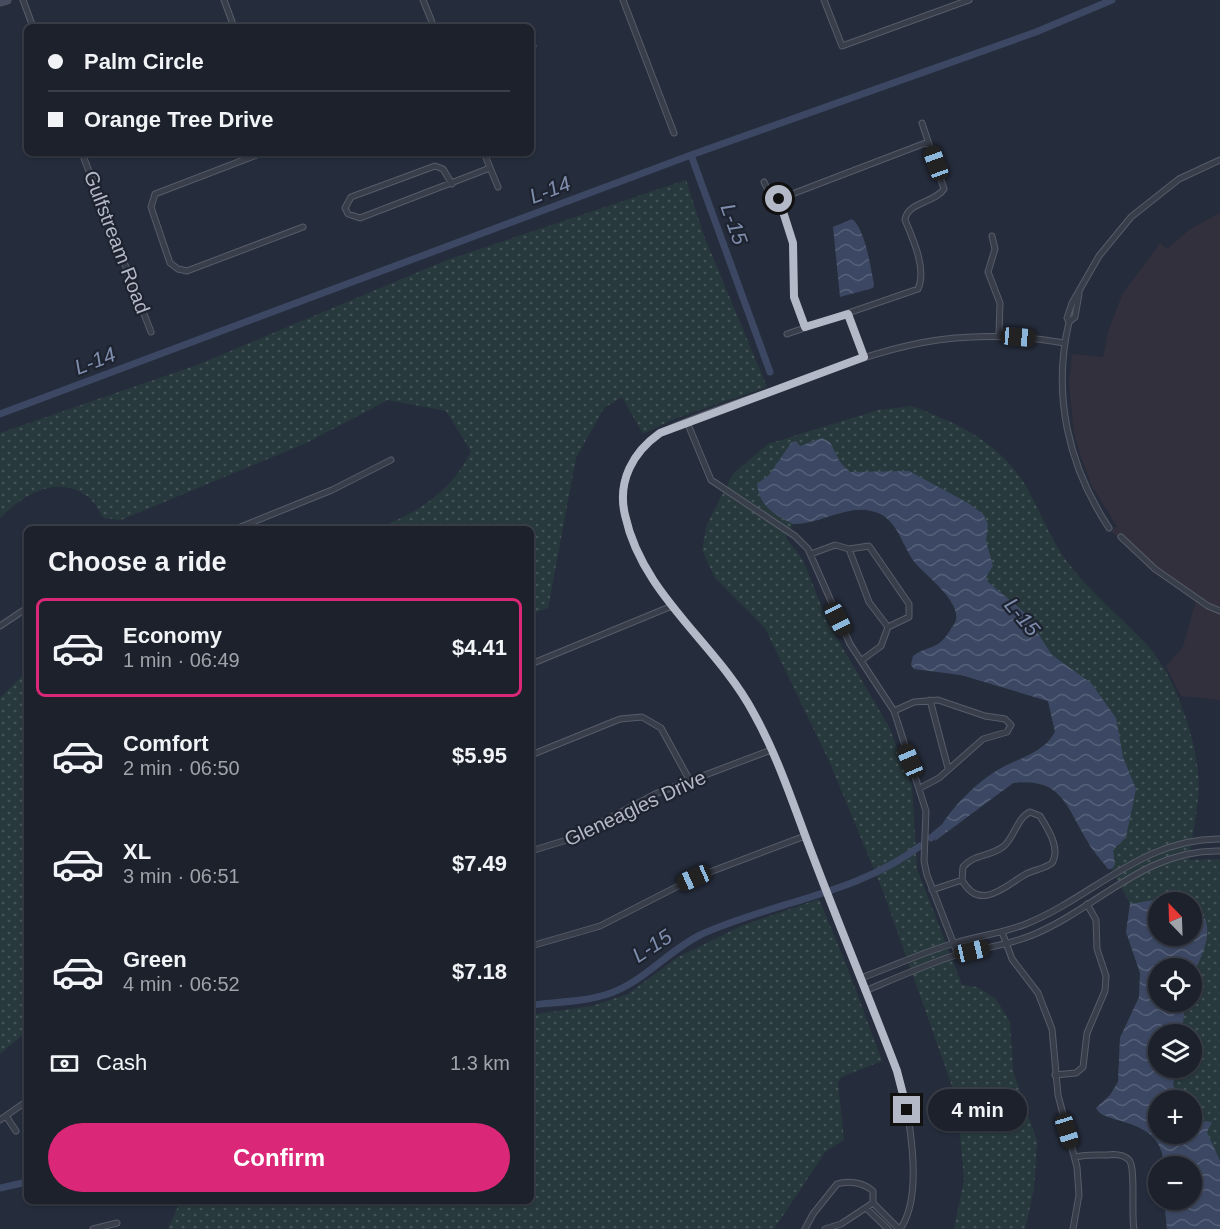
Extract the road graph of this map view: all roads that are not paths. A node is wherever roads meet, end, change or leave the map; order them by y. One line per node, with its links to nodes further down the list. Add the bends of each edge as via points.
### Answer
1 (7, 0): 8 (street)
2 (23, 0): 9 (street)
3 (224, 0): 10 (street)
4 (423, 0): 11 (street)
5 (623, 0): 13 (street)
6 (824, 0): 7 (street, via 842,46)
7 (969, 0)
8 (0, 2)
9 (32, 24)
10 (233, 24)
11 (433, 24)
12 (922, 123): 14 (street)
13 (675, 133)
14 (928, 142): 23 (street); 26 (street, via 945,189 939,197 909,209 905,220 917,250 921,282 918,289)
15 (83, 156): 28 (street, Gulfstream Road)
16 (254, 156): 24 (street, via 155,195 151,207 170,263 187,271)
17 (485, 156): 19 (street)
18 (1220, 160): 31 (street, via 1179,179 1131,216 1099,256 1079,294)
19 (490, 168): 21 (street); 22 (street)
20 (764, 182): 23 (street, via 770,194)
21 (452, 184): 21 (street, via 360,218 348,214 345,208 351,197 435,166 443,169)
22 (498, 187)
23 (779, 199): 27 (street, via 793,243 794,297)
24 (303, 227)
25 (992, 236): 30 (street, via 995,249 988,272 1000,303)
26 (848, 314): 27 (street); 32 (street)
27 (805, 327): 29 (street)
28 (151, 332)
29 (787, 334)
30 (999, 335): 31 (street); 32 (street, via 934,339)
31 (1065, 343): 36 (street, via 1063,398 1067,434 1085,487)
32 (864, 357): 33 (street)
33 (687, 422): 39 (street, via 711,480 795,536); 40 (street, via 652,439 639,452 627,475 623,495 628,526 647,567)
34 (391, 460): 35 (street, via 332,490)
35 (243, 526)
36 (1109, 528)
37 (1121, 537): 42 (street, via 1155,569)
38 (849, 549): 39 (street, via 835,545); 44 (street, via 869,602); 44 (street, via 865,545 872,549 909,604 909,617)
39 (811, 554): 45 (street, via 838,619)
40 (672, 606): 46 (street); 49 (street, via 729,674 753,711)
41 (24, 610): 43 (street)
42 (1220, 611)
43 (0, 626)
44 (888, 627): 45 (street, via 881,646)
45 (862, 660): 48 (street)
46 (534, 663)
47 (930, 700): 48 (street); 51 (street); 51 (street, via 1005,719 1011,725 1007,732 983,739)
48 (894, 711): 53 (street)
49 (771, 750): 52 (street, Gleneagles Drive); 54 (street)
50 (534, 754): 52 (street, via 620,719 642,717 661,728)
51 (948, 768): 53 (street)
52 (690, 781): 56 (street, Gleneagles Drive, via 633,804 570,839)
53 (920, 788): 59 (street, via 927,821 924,861)
54 (805, 836): 64 (street, via 694,878 600,926); 66 (street)
55 (1220, 839): 61 (street, via 1184,843 1149,854 1048,914)
56 (534, 850)
57 (1220, 851): 60 (street, via 1153,864)
58 (962, 879): 58 (street, via 975,892 994,894 1024,875 1048,866 1056,851 1040,816 1026,814 1005,846 968,861 961,871); 59 (street)
59 (932, 890): 63 (street)
60 (1088, 904): 62 (street, via 1051,927); 68 (street, via 1096,920 1105,991 1087,1033 1083,1067)
61 (1002, 932): 62 (street); 63 (street)
62 (1006, 943): 65 (street); 68 (street, via 1048,1015)
63 (953, 944): 65 (street); 66 (street)
64 (534, 945)
65 (958, 955): 67 (street)
66 (861, 978): 67 (street)
67 (865, 991): 81 (street, via 903,1090 911,1135 912,1180 908,1213)
68 (1055, 1075): 73 (street)
69 (24, 1103): 70 (street)
70 (6, 1116): 71 (street); 72 (street)
71 (0, 1120)
72 (16, 1131)
73 (1075, 1156): 82 (street, via 1079,1195); 83 (street, via 1118,1154 1130,1160)
74 (873, 1203): 75 (street); 78 (street, via 870,1188 851,1182 837,1184); 81 (street)
75 (866, 1208): 79 (street); 80 (street)
76 (117, 1223): 77 (street)
77 (93, 1229)
78 (805, 1229)
79 (825, 1229)
80 (888, 1229)
81 (900, 1229)
82 (1073, 1229)
83 (1134, 1229)

